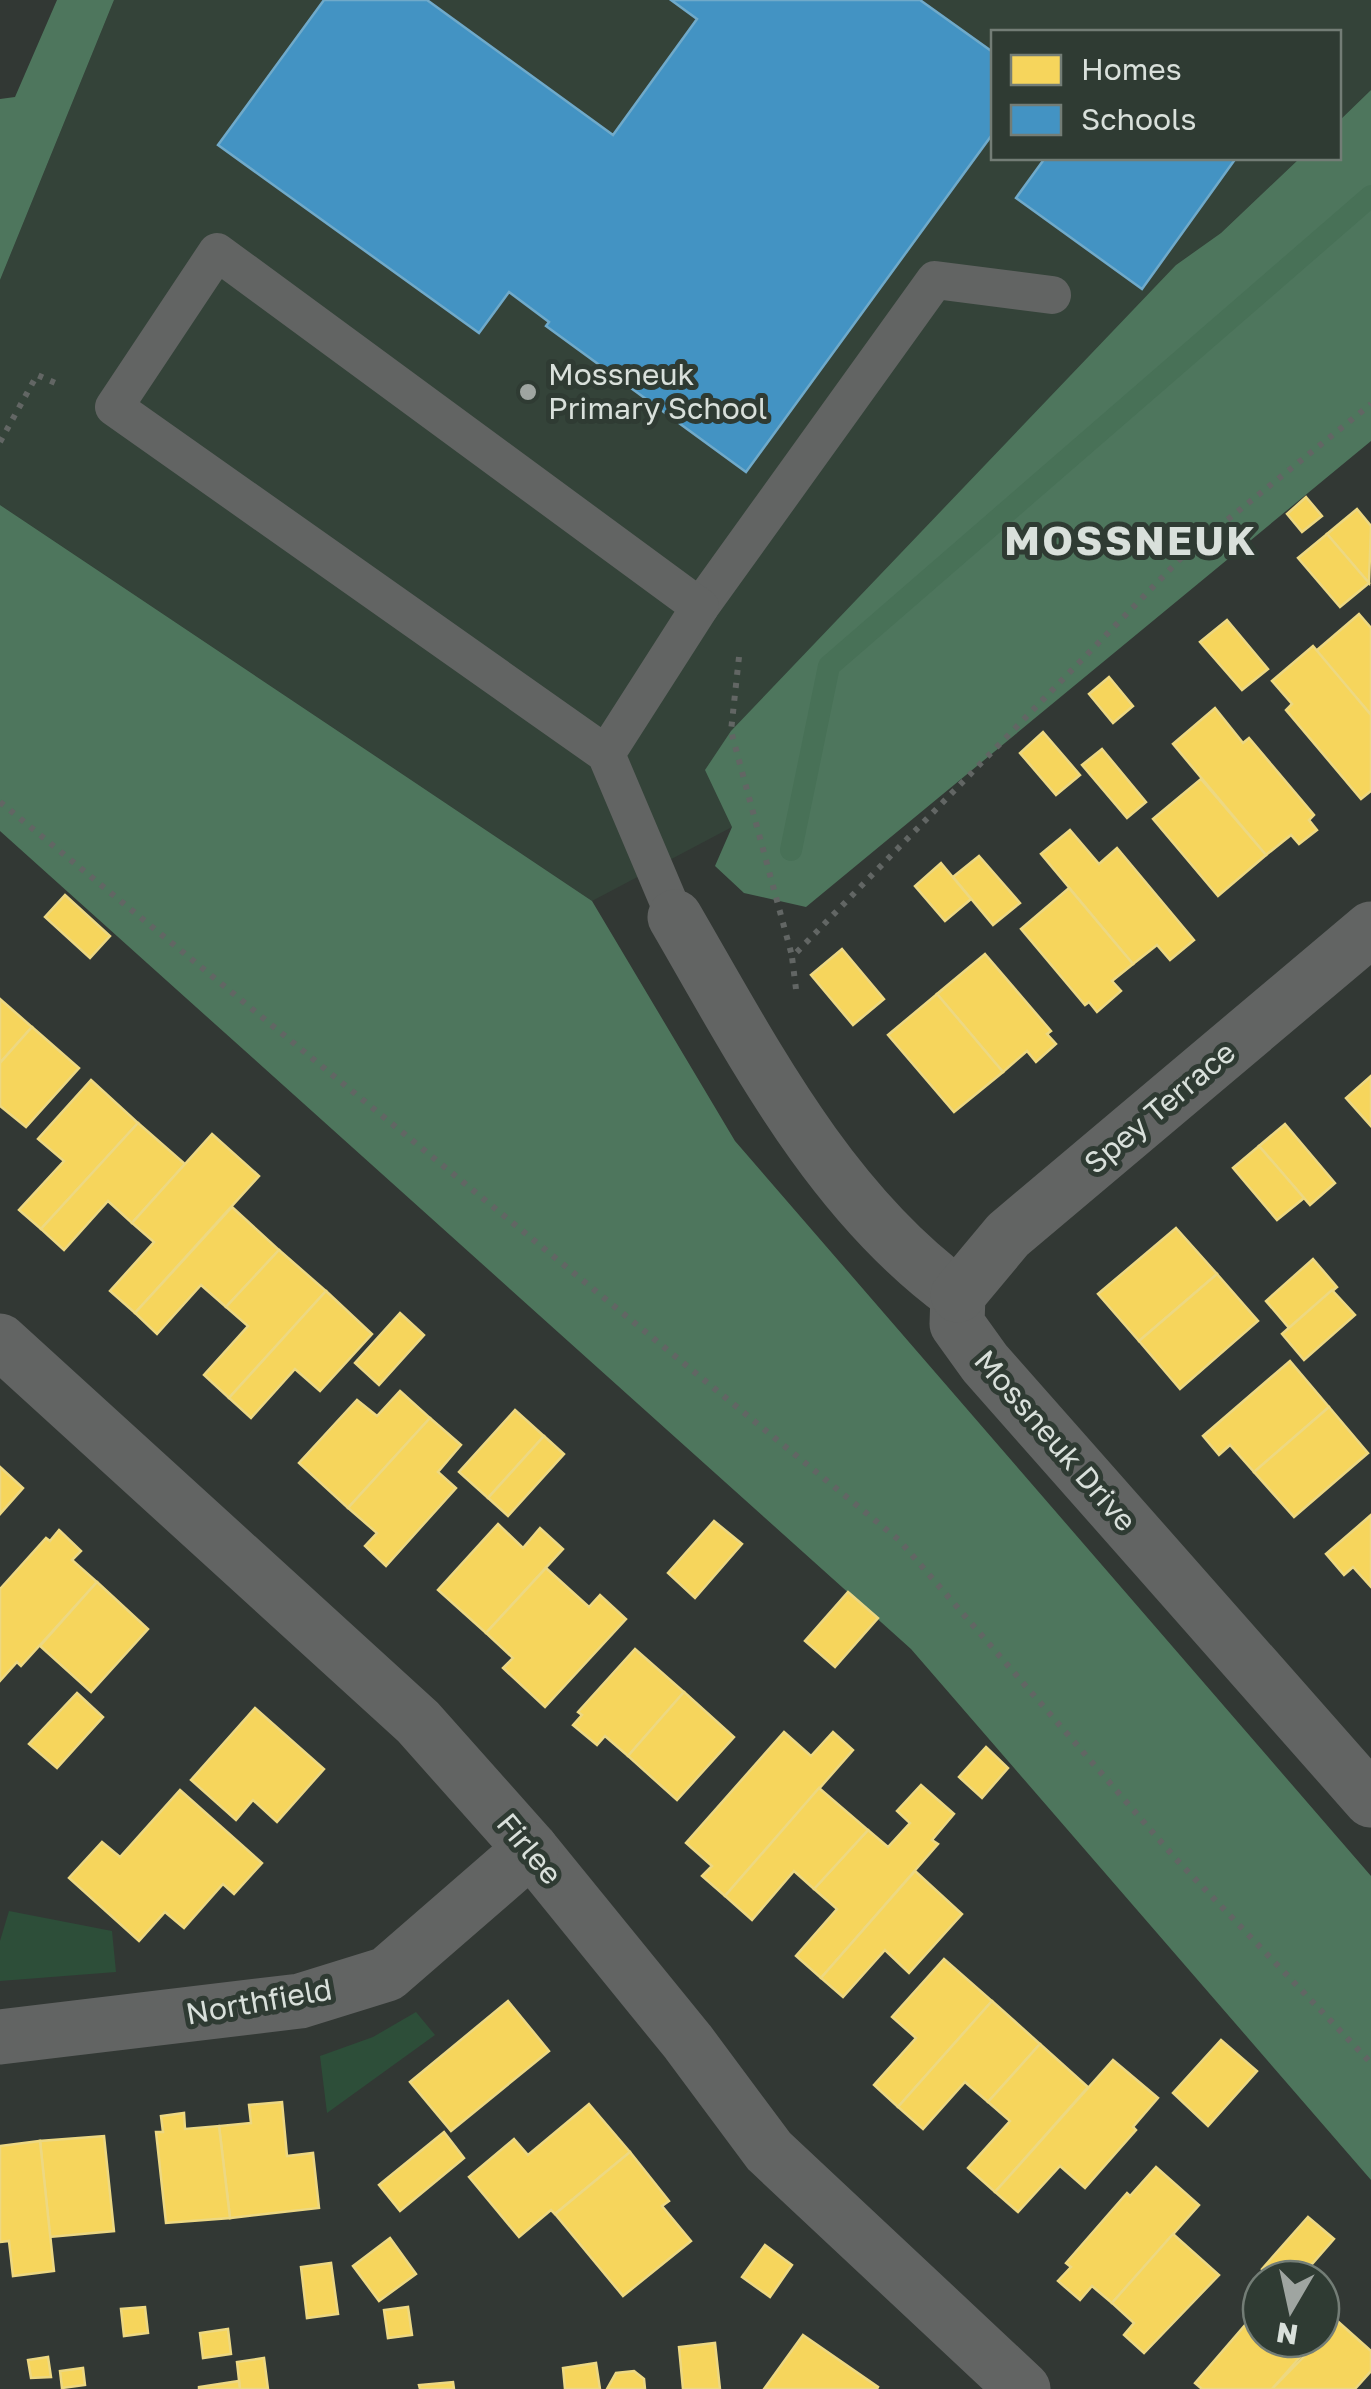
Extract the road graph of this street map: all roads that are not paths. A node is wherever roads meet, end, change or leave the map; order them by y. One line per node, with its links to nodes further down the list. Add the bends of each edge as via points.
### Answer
1 (1052, 295): 2 (lane, via 934,280)
2 (700, 607): 3 (lane); 3 (lane, via 217,252 114,407)
3 (606, 754): 4 (lane)
4 (675, 917): 6 (street, via 782,1102 909,1260)
5 (1371, 930): 6 (street, Spey Terrace, via 1008,1235)
6 (958, 1295): 8 (street, Mossneuk Drive, via 957,1324 986,1363)
7 (0, 1341): 9 (street, Firlee, via 418,1722)
8 (1371, 1800)
9 (531, 1849): 10 (street, Northfield, via 387,1974 300,2001); 11 (street, Firlee, via 769,2151)
10 (0, 2037)
11 (1023, 2389)

